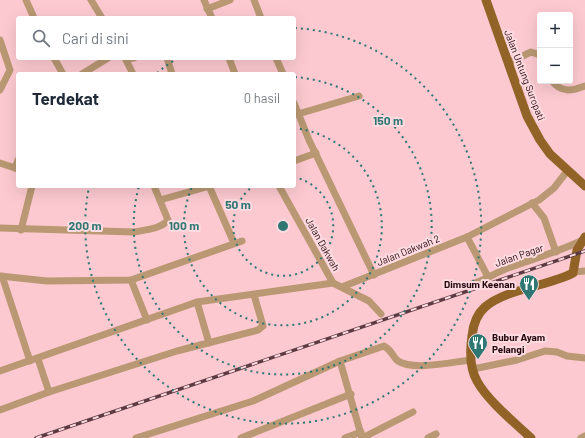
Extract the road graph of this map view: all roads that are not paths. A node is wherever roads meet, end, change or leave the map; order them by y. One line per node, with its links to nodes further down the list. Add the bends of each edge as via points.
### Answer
1 (26, 0): 8 (street)
2 (91, 0): 9 (street)
3 (204, 0): 7 (street)
4 (230, 0): 7 (street)
5 (254, 0): 11 (street)
6 (486, 0): 20 (main road, Jalan Untung Suropati)
7 (207, 8): 10 (street)
8 (33, 16)
9 (101, 16)
10 (211, 16)
11 (260, 16)
12 (0, 40): 29 (street, via 10,70)
13 (537, 54): 20 (street, via 531,52)
14 (55, 60): 21 (street)
15 (105, 60): 22 (street)
16 (126, 60): 23 (street)
17 (168, 60): 24 (street)
18 (230, 60): 25 (street)
19 (277, 60): 26 (street)
20 (508, 63): 37 (main road, Jalan Untung Suropati, via 527,116 540,140 550,154)
21 (62, 72)
22 (85, 72)
23 (132, 72)
24 (171, 72)
25 (234, 72)
26 (282, 72)
27 (555, 84): 28 (street, via 568,90)
28 (585, 86)
29 (0, 90)
30 (359, 96): 32 (street)
31 (296, 108): 32 (street, Jalan Dakwah 2)
32 (298, 114): 33 (street, Jalan Dakwah 2)
33 (316, 153): 34 (street); 55 (street, Jalan Dakwah 2)
34 (296, 160)
35 (0, 163): 36 (street)
36 (16, 168)
37 (568, 170): 38 (main road, Jalan Untung Suropati); 45 (street, Jalan Dakwah 2, via 548,193)
38 (585, 186)
39 (32, 188): 47 (street)
40 (155, 188): 44 (street)
41 (202, 188): 44 (street)
42 (210, 188): 51 (street)
43 (280, 188): 59 (street, Jalan Dakwah)
44 (160, 200): 47 (street, via 168,220 162,226 150,229 134,232)
45 (532, 203): 48 (street, Jalan Dakwah 2); 52 (street, via 544,218)
46 (0, 228): 47 (street)
47 (21, 230)
48 (467, 237): 55 (street, Jalan Dakwah 2); 57 (street)
49 (584, 238): 52 (street, Jalan Pagar); 54 (main road, via 576,250)
50 (242, 241): 51 (street)
51 (234, 243): 58 (street)
52 (556, 252): 57 (street, Jalan Pagar)
53 (585, 271): 54 (street)
54 (574, 272): 71 (main road, via 500,298 485,307 478,316 473,330)
55 (374, 275): 61 (street)
56 (1, 276): 58 (street, via 47,280); 69 (street)
57 (488, 277): 60 (street, Jalan Pagar, via 471,286)
58 (131, 280): 65 (street)
59 (333, 283): 61 (street, Jalan Dakwah); 62 (street)
60 (462, 286)
61 (342, 287): 64 (street, Jalan Dakwah, via 369,302)
62 (254, 295): 63 (street, via 228,296); 66 (street, via 262,329)
63 (197, 302): 65 (street); 66 (street)
64 (381, 314)
65 (147, 320): 68 (street)
66 (209, 343): 73 (street)
67 (585, 358): 71 (street, via 545,351 517,360)
68 (38, 359): 69 (street); 73 (street)
69 (30, 361): 72 (street)
70 (340, 361): 71 (street, via 384,346 391,350 399,362 411,366); 74 (street); 80 (street, via 253,400)
71 (472, 365): 84 (main road, via 476,380)
72 (0, 371)
73 (49, 392): 75 (street)
74 (351, 394): 78 (street); 81 (street)
75 (0, 410)
76 (413, 412): 78 (street)
77 (436, 434): 83 (street)
78 (362, 436): 82 (street)
79 (585, 436): 85 (street)
80 (136, 438)
81 (241, 438)
82 (346, 438)
83 (428, 438)
84 (531, 438)
85 (581, 438)

